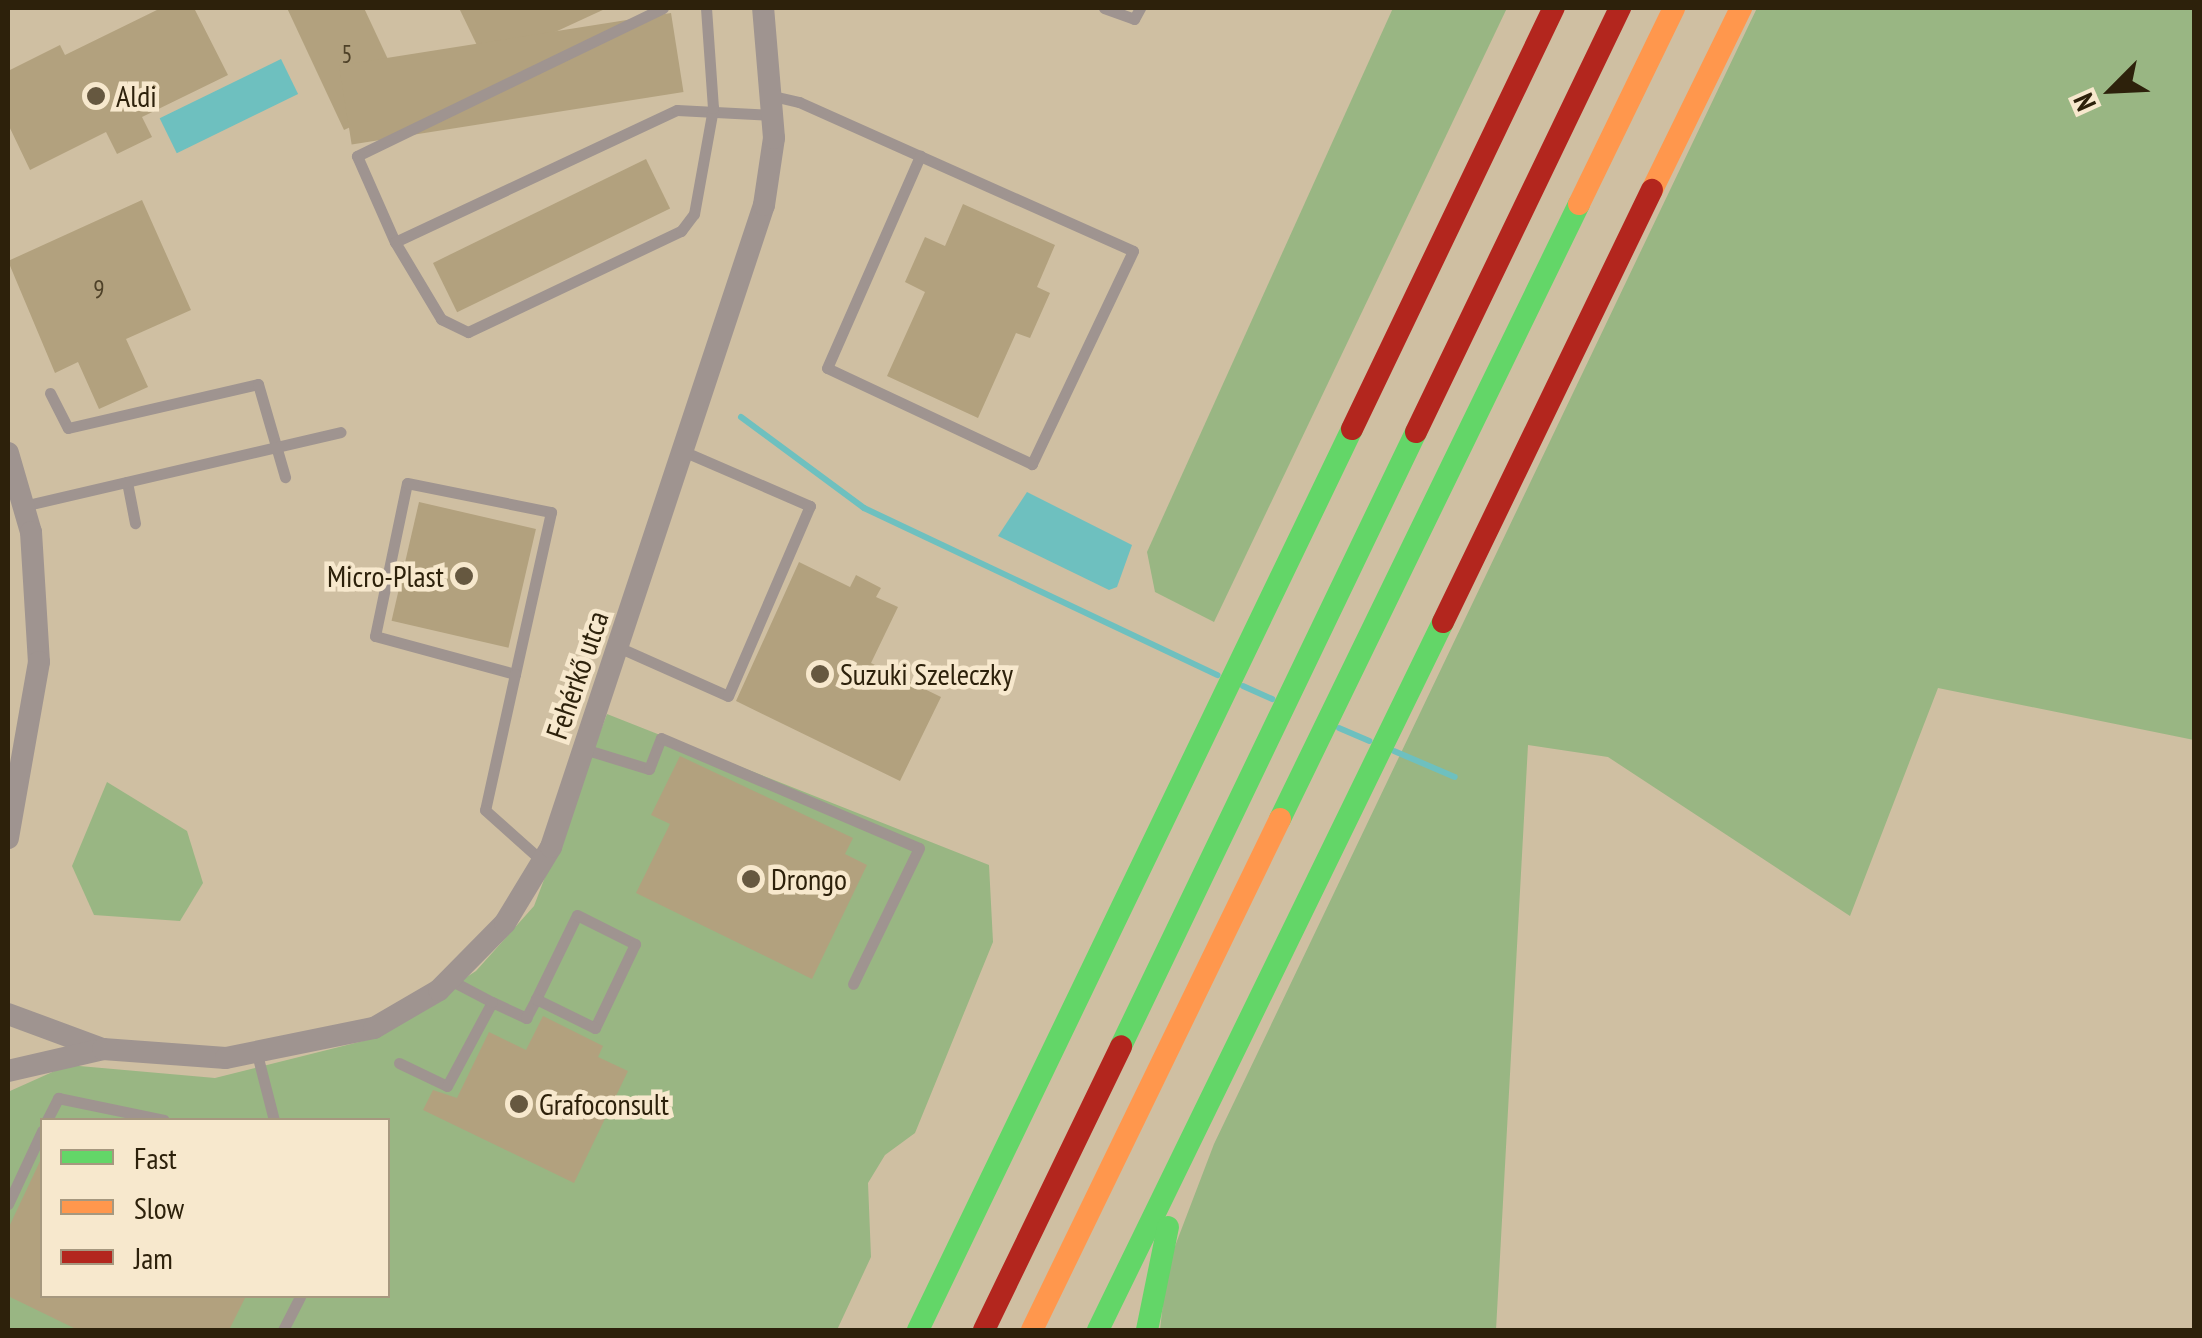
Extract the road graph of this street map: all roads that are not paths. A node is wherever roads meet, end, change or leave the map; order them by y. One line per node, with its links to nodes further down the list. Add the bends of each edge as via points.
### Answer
1 (664, 8): 13 (lane, via 357,156)
2 (706, 8): 11 (lane)
3 (763, 8): 10 (street, Fehérkő utca)
4 (1104, 8): 5 (lane, via 1134,20)
5 (1140, 8)
6 (1554, 8): 45 (highway)
7 (1620, 8): 46 (highway)
8 (1674, 8): 47 (highway)
9 (1741, 8): 41 (highway)
10 (773, 106): 11 (lane); 12 (lane); 17 (street, Fehérkő utca, via 764,205)
11 (713, 108): 13 (lane, via 677,110); 13 (lane, via 694,214 681,231 468,332 441,319)
12 (920, 156): 12 (lane, via 1133,250 1032,464 826,368)
13 (395, 242)
14 (50, 393): 16 (lane, via 68,428 258,384)
15 (340, 432): 16 (lane)
16 (276, 447): 19 (lane); 20 (lane)
17 (683, 452): 23 (street, Fehérkő utca); 23 (lane, via 810,506 728,696)
18 (8, 453): 21 (street)
19 (285, 477)
20 (127, 482): 21 (lane); 22 (lane)
21 (23, 506): 26 (street, via 39,662)
22 (135, 523)
23 (618, 647): 25 (street, Fehérkő utca)
24 (515, 674): 24 (lane, via 551,512 408,483 375,636); 27 (lane, via 485,810)
25 (584, 749): 27 (street, Fehérkő utca); 29 (lane, via 648,769 661,738 920,848)
26 (8, 838)
27 (542, 861): 28 (street, Fehérkő utca, via 506,922)
28 (450, 980): 31 (lane); 34 (street, Fehérkő utca, via 374,1028)
29 (853, 984)
30 (536, 999): 30 (lane, via 577,915 635,944 596,1028); 31 (lane, via 526,1018)
31 (492, 1002): 35 (lane, via 447,1086)
32 (8, 1014): 33 (street)
33 (103, 1049): 34 (street, Fehérkő utca); 36 (street)
34 (257, 1054): 39 (lane)
35 (399, 1063)
36 (8, 1071)
37 (48, 1118): 38 (lane, via 58,1098)
38 (154, 1118)
39 (273, 1118)
40 (40, 1135): 42 (lane)
41 (1196, 1137): 48 (highway); 49 (highway, via 1157,1265)
42 (8, 1204)
43 (299, 1298): 44 (lane)
44 (283, 1330)
45 (918, 1330)
46 (984, 1330)
47 (1032, 1330)
48 (1098, 1330)
49 (1147, 1330)

